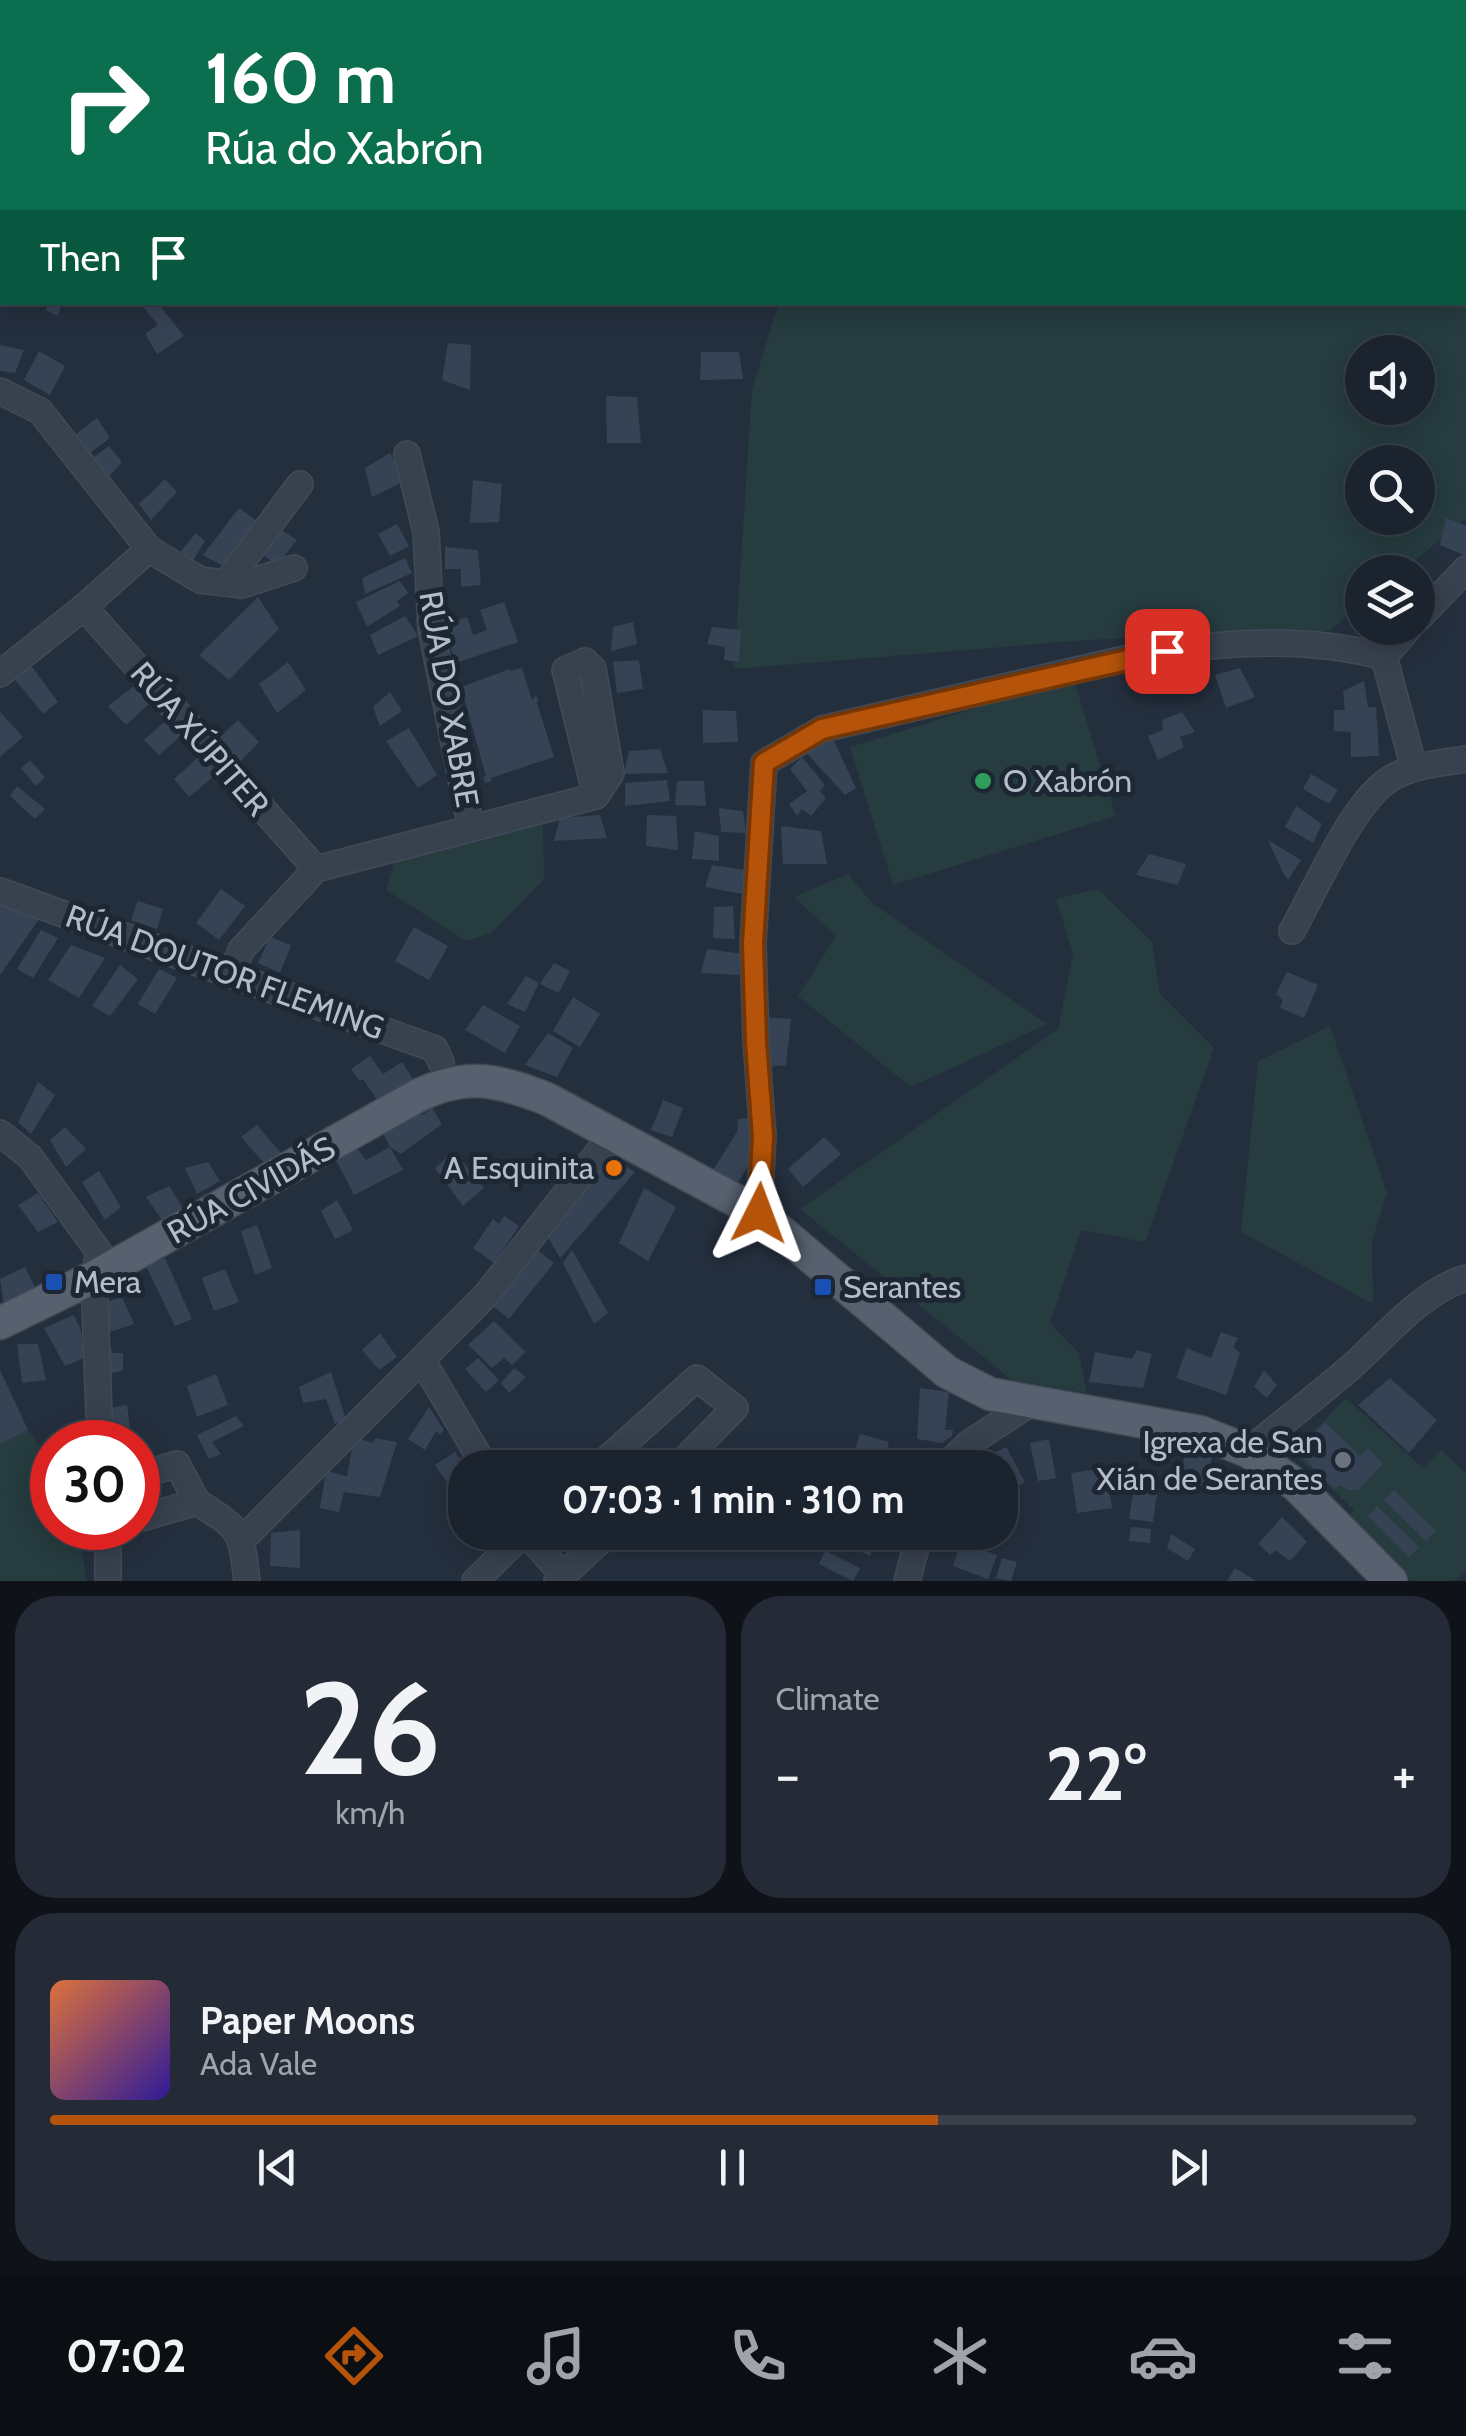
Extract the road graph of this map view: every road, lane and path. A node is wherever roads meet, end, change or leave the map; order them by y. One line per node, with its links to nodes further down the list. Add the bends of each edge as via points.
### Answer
1 (0, 392): 4 (street, via 40,411)
2 (407, 454): 16 (street, RÚA DO XABRE, via 426,532 431,628)
3 (300, 484): 7 (street)
4 (149, 549): 7 (street, via 200,580); 9 (street)
5 (294, 568): 7 (street, via 242,585)
6 (1466, 570): 8 (street)
7 (226, 583)
8 (1435, 602)
9 (84, 607): 12 (street); 17 (street, RÚA XÚPITER)
10 (1394, 645): 11 (street)
11 (1384, 657): 14 (street); 24 (street, via 1345,646 1281,642 1146,654 822,729 764,763 753,944 763,1136)
12 (0, 674)
13 (1466, 759): 14 (street)
14 (1414, 768): 19 (street, via 1366,798)
15 (596, 796): 16 (street)
16 (471, 828): 17 (street, RÚA DO XABRE)
17 (316, 869): 20 (street, via 241,950)
18 (0, 891): 20 (street, RÚA DOUTOR FLEMING)
19 (1292, 931)
20 (231, 975): 21 (street, RÚA DOUTOR FLEMING, via 434,1049)
21 (452, 1075): 23 (main road, RÚA DOUTOR FLEMING, via 512,1085); 25 (main road, RÚA CIVIDÁS)
22 (0, 1133): 25 (street, via 30,1157 99,1252)
23 (612, 1135): 24 (main road, RÚA DOUTOR FLEMING); 28 (street, via 486,1295)
24 (759, 1213): 29 (main road, RÚA DOUTOR FLEMING, via 946,1372)
25 (94, 1277): 27 (main road, RÚA CIVIDÁS); 30 (street)
26 (1466, 1278): 35 (street, via 1418,1306)
27 (0, 1323)
28 (422, 1360): 31 (street); 39 (street)
29 (1030, 1404): 34 (street); 35 (main road, RÚA DOUTOR FLEMING, via 1182,1428)
30 (99, 1420)
31 (475, 1450)
32 (617, 1450): 33 (street, via 697,1378 735,1408)
33 (694, 1450)
34 (962, 1450)
35 (1248, 1451): 50 (main road, RÚA DOUTOR FLEMING, via 1296,1485)
36 (160, 1469): 37 (street, via 177,1464)
37 (197, 1502): 38 (street); 39 (street, via 233,1524)
38 (160, 1513)
39 (242, 1540): 47 (street)
40 (108, 1550): 46 (street)
41 (507, 1550): 48 (street)
42 (538, 1550): 45 (street)
43 (590, 1550): 45 (street)
44 (915, 1550): 49 (street)
45 (559, 1578)
46 (108, 1581)
47 (248, 1581)
48 (475, 1581)
49 (907, 1581)
50 (1392, 1581)

